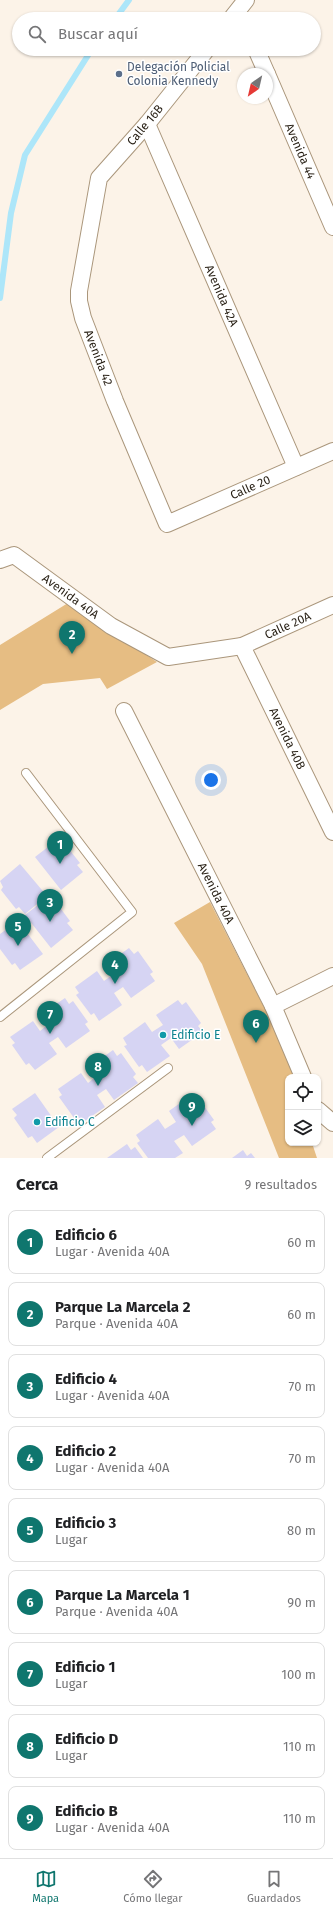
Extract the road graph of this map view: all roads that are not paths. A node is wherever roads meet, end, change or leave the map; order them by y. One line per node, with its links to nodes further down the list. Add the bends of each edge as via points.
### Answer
1 (201, 56): 5 (street, Calle 16B)
2 (259, 56): 3 (street, Avenida 44)
3 (264, 68)
4 (273, 88): 7 (street, Avenida 44)
5 (147, 124): 6 (street, Calle 16B); 9 (street, Avenida 42A)
6 (97, 182): 10 (street, Avenida 42, via 80,281 81,310 115,401)
7 (333, 227)
8 (333, 451): 9 (street, Calle 20)
9 (296, 468): 10 (street, Calle 20)
10 (167, 524)
11 (7, 558): 13 (street, Avenida 40A, via 111,626 168,657)
12 (333, 605): 13 (street, Calle 20A)
13 (242, 646): 16 (street, Avenida 40B)
14 (124, 711): 18 (street, Avenida 40A)
15 (26, 772): 19 (lane, via 132,912)
16 (333, 832)
17 (333, 976): 18 (street)
18 (273, 1006): 21 (street, Avenida 40A)
19 (0, 1017)
20 (168, 1068): 24 (lane)
21 (302, 1074)
22 (321, 1113): 23 (street)
23 (333, 1123)
24 (47, 1158)

